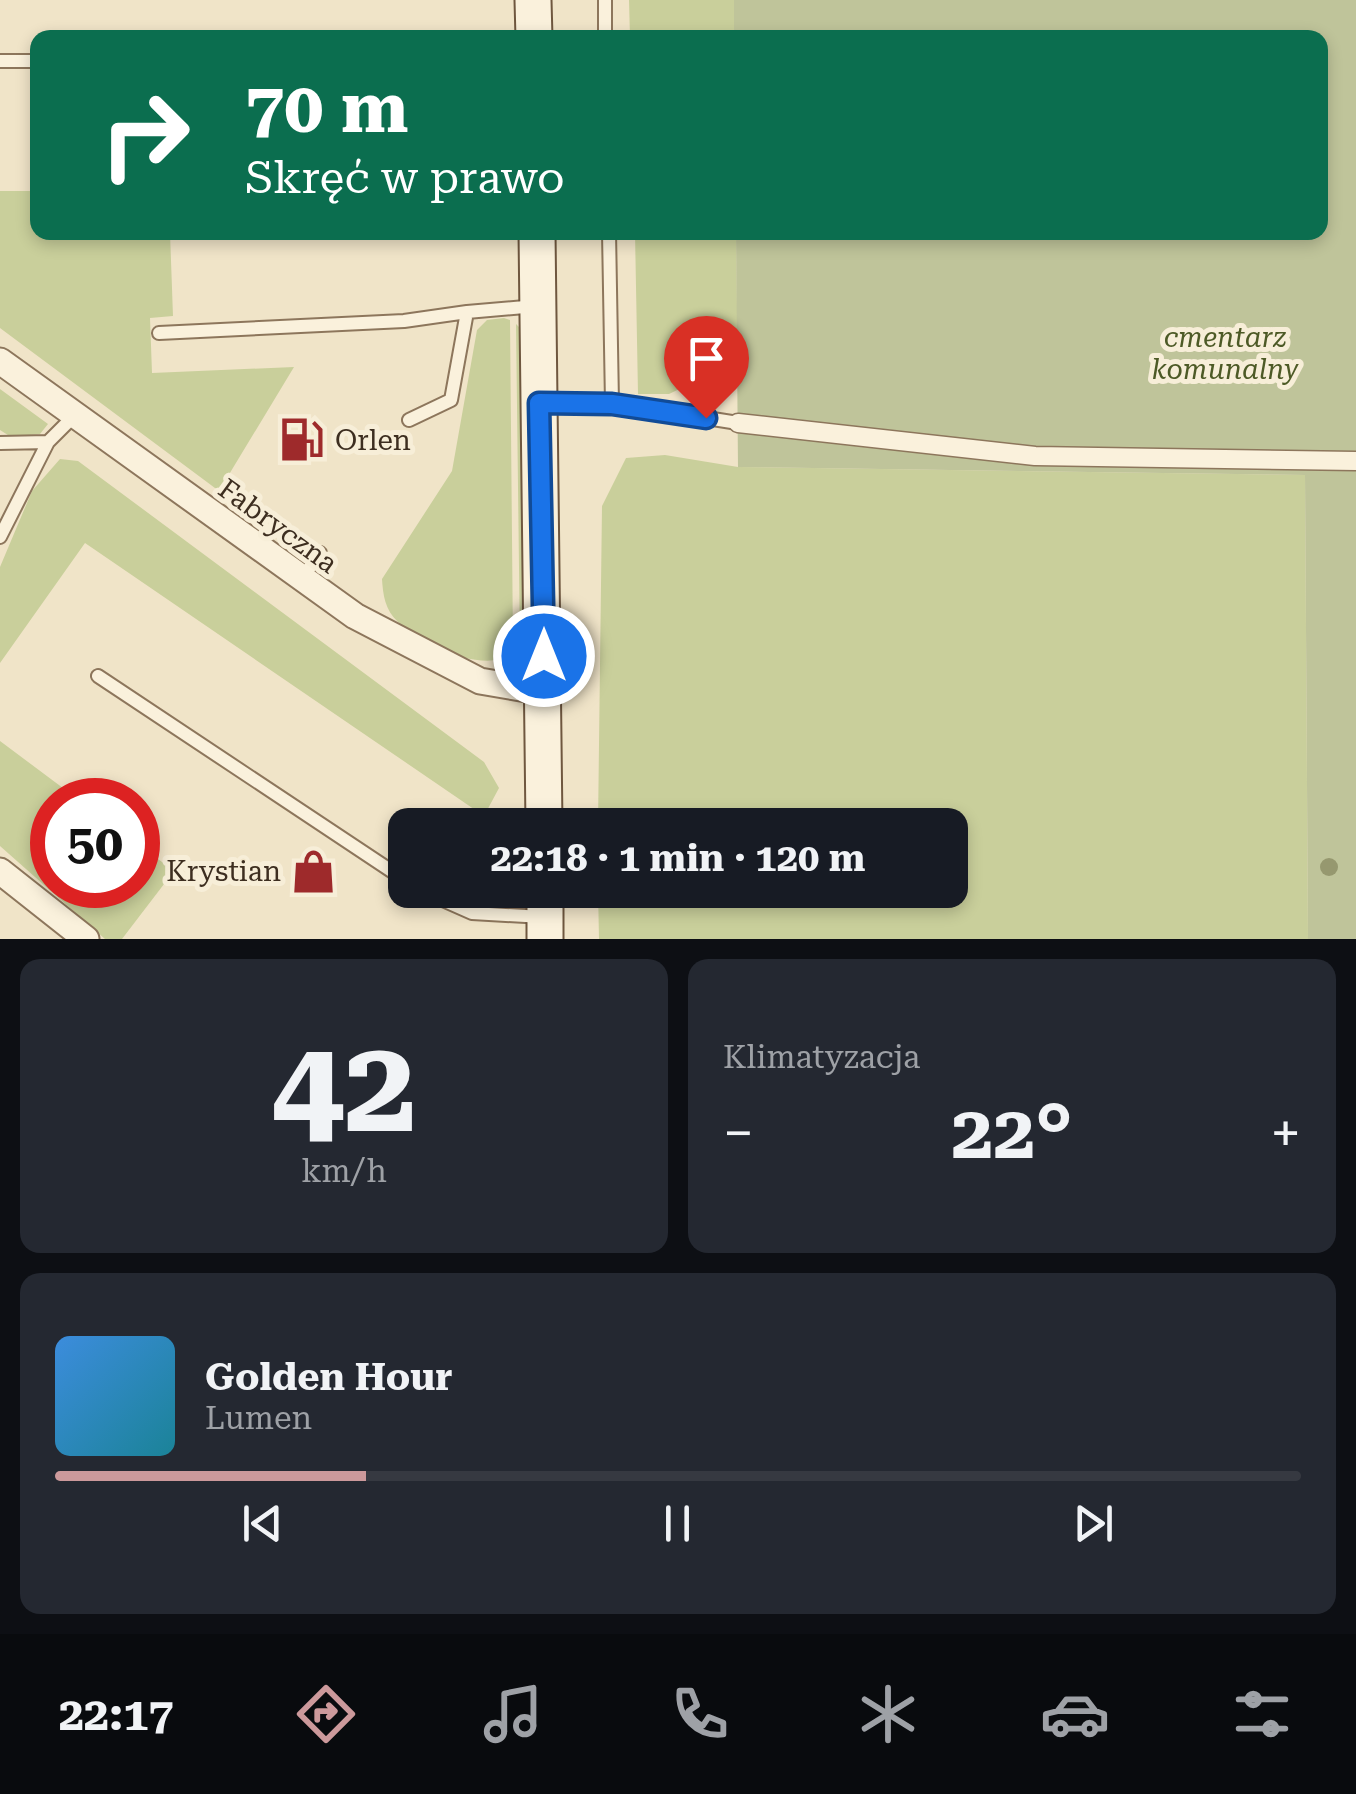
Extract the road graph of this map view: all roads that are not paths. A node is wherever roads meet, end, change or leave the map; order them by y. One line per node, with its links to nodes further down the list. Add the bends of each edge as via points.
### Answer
1 (533, 0): 3 (main road)
2 (604, 0): 4 (lane)
3 (534, 30)
4 (605, 30)
5 (30, 60): 6 (lane)
6 (0, 62)
7 (537, 240): 9 (main road)
8 (609, 240): 14 (lane)
9 (538, 306): 10 (lane); 13 (main road)
10 (467, 312): 11 (lane); 16 (lane, via 451,400)
11 (159, 333)
12 (0, 361): 15 (street, Fabryczna)
13 (539, 403): 14 (lane); 25 (main road)
14 (612, 404): 17 (lane)
15 (74, 416): 18 (lane); 23 (street, Fabryczna)
16 (409, 420)
17 (738, 422): 20 (street, via 1036,456)
18 (48, 442): 19 (lane); 21 (lane)
19 (0, 443)
20 (1356, 461)
21 (0, 538)
22 (320, 553): 23 (lane)
23 (301, 580): 25 (street, Fabryczna, via 480,681)
24 (98, 676): 27 (lane)
25 (544, 692): 26 (main road)
26 (544, 808)
27 (388, 869)
28 (0, 871): 31 (street)
29 (461, 908): 30 (lane)
30 (545, 915)
31 (86, 939)

